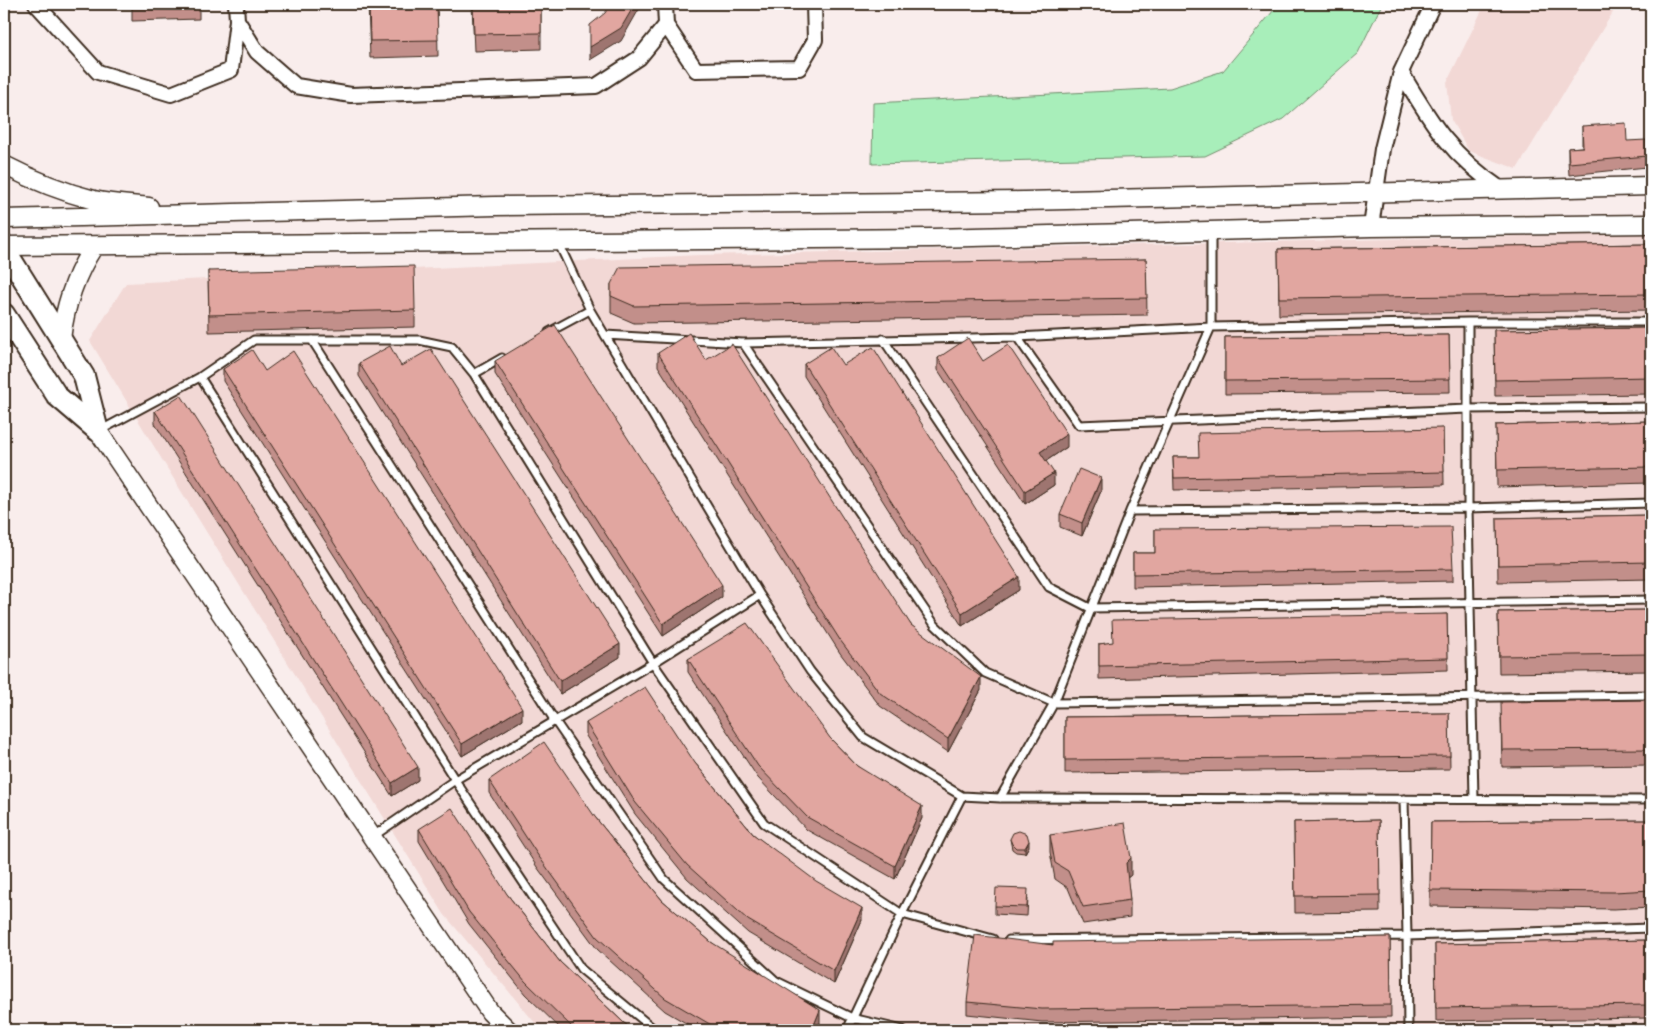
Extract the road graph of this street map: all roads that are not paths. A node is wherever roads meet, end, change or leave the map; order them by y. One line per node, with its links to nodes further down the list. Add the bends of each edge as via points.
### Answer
1 (36, 4): 6 (street, via 98,72 171,94 231,70)
2 (236, 4): 6 (street)
3 (665, 4): 7 (street)
4 (814, 4): 7 (street, via 815,40 799,68 696,70)
5 (1432, 4): 8 (street)
6 (237, 20): 7 (street, via 257,52 296,86 352,95 596,86 639,58)
7 (666, 25)
8 (1401, 72): 11 (street, via 1445,142); 12 (street, via 1386,130)
9 (4, 165): 13 (street, via 60,190 96,201)
10 (1651, 186): 11 (street)
11 (1502, 190): 12 (street)
12 (1376, 194): 13 (street, via 495,206); 16 (street)
13 (211, 215): 14 (street)
14 (4, 219)
15 (1651, 224): 16 (street)
16 (1371, 227): 17 (street)
17 (1210, 231): 18 (street); 25 (lane)
18 (558, 242): 19 (street); 21 (lane)
19 (94, 246): 20 (street); 29 (street, via 73,285)
20 (4, 247): 29 (main road)
21 (590, 310): 26 (lane); 27 (lane)
22 (4, 314): 39 (main road, via 57,396)
23 (1468, 322): 24 (lane); 25 (lane); 37 (lane)
24 (1651, 322)
25 (1211, 327): 28 (lane); 38 (lane)
26 (545, 334)
27 (605, 336): 32 (lane); 43 (lane)
28 (1017, 337): 30 (lane); 38 (lane, via 1079,425)
29 (61, 339): 39 (main road, via 84,376)
30 (883, 339): 32 (lane); 46 (lane, via 1049,587)
31 (312, 340): 34 (lane, via 420,340 452,347); 35 (lane, via 254,340); 51 (lane)
32 (743, 344): 50 (lane, via 935,625 984,673)
33 (506, 356): 34 (lane)
34 (474, 374): 47 (lane)
35 (200, 378): 39 (lane); 52 (lane)
36 (1651, 407): 37 (lane)
37 (1468, 409): 38 (lane); 41 (lane)
38 (1170, 423): 42 (lane)
39 (98, 431): 58 (street)
40 (1651, 503): 41 (lane)
41 (1468, 508): 42 (lane); 45 (lane)
42 (1130, 511): 46 (lane)
43 (760, 595): 47 (lane); 53 (lane, via 810,671 863,737)
44 (1651, 600): 45 (lane)
45 (1470, 603): 46 (lane); 49 (lane)
46 (1090, 608): 50 (lane)
47 (654, 663): 51 (lane); 59 (lane, via 764,823)
48 (1651, 695): 49 (lane)
49 (1471, 698): 50 (lane); 56 (lane)
50 (1054, 703): 54 (lane)
51 (555, 721): 52 (lane); 62 (lane, via 664,879 776,981)
52 (455, 780): 58 (lane); 64 (lane, via 581,969)
53 (962, 796): 54 (lane); 59 (lane)
54 (1000, 798): 55 (lane)
55 (1404, 799): 56 (lane); 61 (lane)
56 (1474, 799): 57 (lane)
57 (1651, 800)
58 (372, 838): 63 (street, via 490,1012)
59 (902, 914): 61 (lane, via 1000,941); 62 (lane)
60 (1651, 928): 61 (lane)
61 (1408, 936): 67 (lane)
62 (852, 1018): 65 (lane); 66 (lane)
63 (508, 1030)
64 (655, 1030)
65 (847, 1030)
66 (904, 1030)
67 (1408, 1030)

